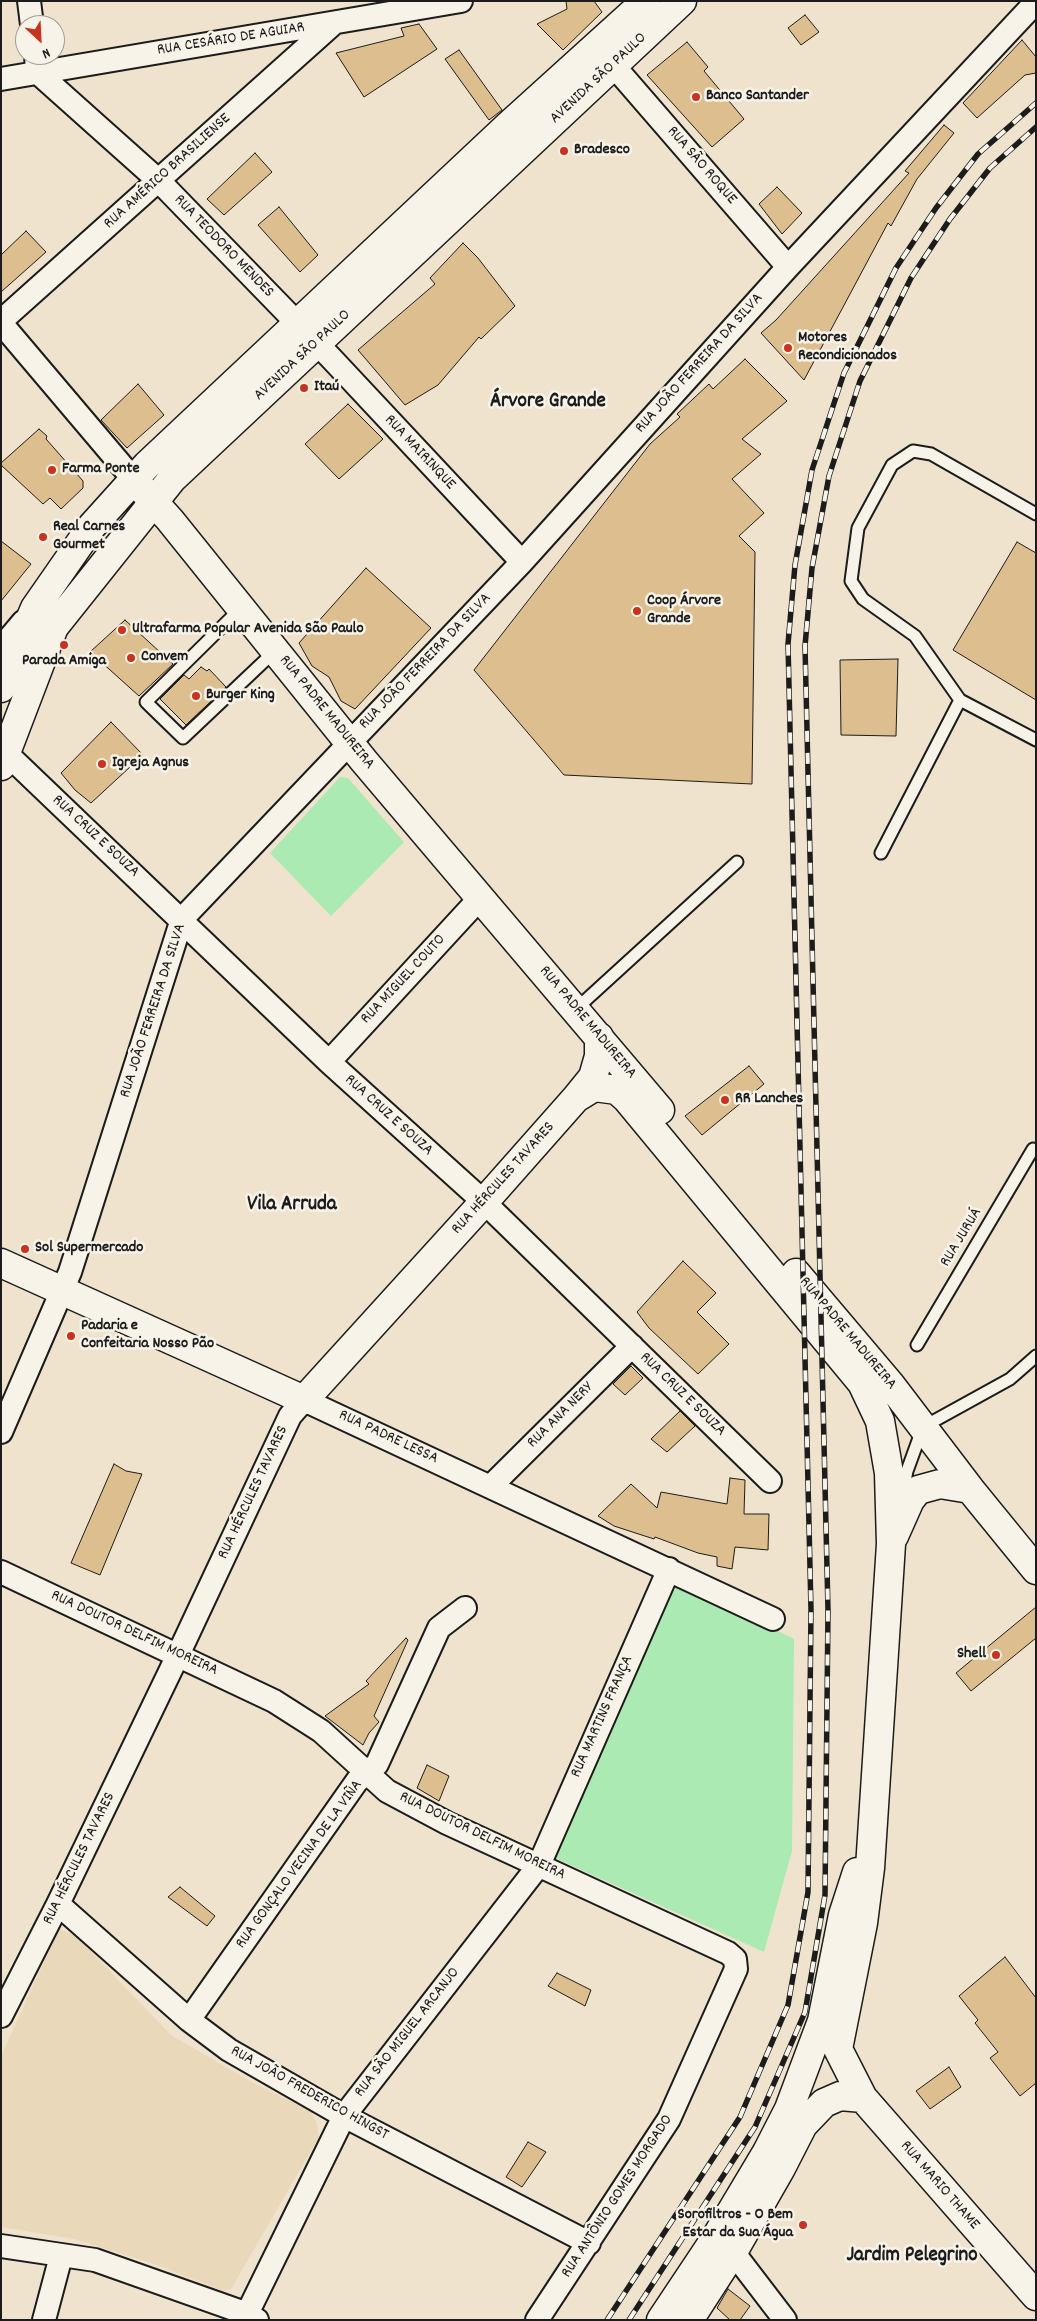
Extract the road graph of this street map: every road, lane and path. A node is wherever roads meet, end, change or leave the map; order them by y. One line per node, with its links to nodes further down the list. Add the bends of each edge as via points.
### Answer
1 (29, 1): 6 (street)
2 (461, 1): 7 (street, RUA CESÁRIO DE AGUIAR)
3 (646, 1): 16 (main road, AVENIDA SÃO PAULO)
4 (682, 1): 11 (main road, AVENIDA SÃO PAULO)
5 (1026, 6): 14 (street, RUA JOÃO FERREIRA DA SILVA)
6 (31, 15)
7 (334, 23): 8 (street, RUA CESÁRIO DE AGUIAR); 13 (street, RUA AMÉRICO BRASILIENSE)
8 (65, 60)
9 (34, 65): 12 (street, RUA CESÁRIO DE AGUIAR)
10 (37, 65): 13 (street, RUA TEODORO MENDES)
11 (613, 65): 14 (street, RUA SÃO ROQUE); 17 (main road, AVENIDA SÃO PAULO)
12 (1, 79)
13 (159, 181): 15 (street, RUA AMÉRICO BRASILIENSE); 16 (street, RUA TEODORO MENDES)
14 (788, 267): 21 (street, RUA JOÃO FERREIRA DA SILVA)
15 (1, 322): 18 (street)
16 (298, 324): 17 (street, RUA TEODORO MENDES); 18 (main road, AVENIDA SÃO PAULO)
17 (317, 343): 19 (main road, AVENIDA SÃO PAULO, via 172,479); 21 (street, RUA MAIRINQUE)
18 (134, 480): 19 (main road, RUA PADRE MADUREIRA); 22 (main road, AVENIDA SÃO PAULO, via 92,526)
19 (153, 502): 23 (main road, RUA PADRE MADUREIRA); 30 (main road, AVENIDA SÃO PAULO, via 54,627)
20 (1036, 514): 27 (lane, via 931,454 913,451 892,466 858,528 851,581 862,599 914,636)
21 (522, 562): 29 (street, RUA JOÃO FERREIRA DA SILVA)
22 (35, 608): 24 (street); 26 (main road, AVENIDA SÃO PAULO)
23 (242, 608): 25 (main road, RUA PADRE MADUREIRA); 25 (lane, via 146,702 183,738)
24 (1, 648)
25 (275, 651): 29 (main road, RUA PADRE MADUREIRA)
26 (1, 688)
27 (960, 700): 28 (lane); 31 (lane)
28 (1036, 740)
29 (349, 742): 33 (main road, RUA PADRE MADUREIRA); 34 (street, RUA JOÃO FERREIRA DA SILVA)
30 (4, 760): 34 (street, RUA CRUZ E SOUZA)
31 (881, 853)
32 (737, 862): 35 (lane)
33 (480, 898): 35 (main road, RUA PADRE MADUREIRA); 37 (street, RUA MIGUEL COUTO)
34 (182, 919): 37 (street, RUA CRUZ E SOUZA); 42 (street, RUA JOÃO FERREIRA DA SILVA)
35 (576, 1010): 36 (main road, RUA PADRE MADUREIRA)
36 (599, 1037): 38 (main road, RUA HÉRCULES TAVARES, via 599,1056 593,1077); 47 (main road, RUA PADRE MADUREIRA)
37 (329, 1062): 40 (street, RUA CRUZ E SOUZA)
38 (576, 1098): 40 (main road, RUA HÉRCULES TAVARES); 52 (main road, RUA PADRE MADUREIRA, via 594,1087 618,1090 627,1098 862,1383 880,1421 889,1473)
39 (1036, 1151): 43 (lane, RUA JURUÁ, via 1033,1149)
40 (484, 1202): 44 (street, RUA CRUZ E SOUZA); 46 (main road, RUA HÉRCULES TAVARES)
41 (1, 1263): 42 (main road, RUA PADRE LESSA)
42 (62, 1292): 46 (main road, RUA PADRE LESSA); 48 (street, RUA JOÃO FERREIRA DA SILVA)
43 (917, 1345)
44 (632, 1346): 49 (street, RUA CRUZ E SOUZA); 50 (street, RUA ANA NERY)
45 (1036, 1356): 47 (lane, via 1010,1379)
46 (304, 1400): 50 (street, RUA PADRE LESSA); 58 (street, RUA HÉRCULES TAVARES, via 290,1416)
47 (923, 1426): 51 (main road, RUA PADRE MADUREIRA); 52 (lane, via 907,1471)
48 (1, 1432)
49 (770, 1481)
50 (491, 1486): 53 (street, RUA PADRE LESSA)
51 (970, 1489): 52 (main road, via 940,1484 918,1490 910,1500); 54 (main road, RUA PADRE MADUREIRA)
52 (891, 1544): 60 (main road)
53 (669, 1569): 57 (street, RUA PADRE LESSA); 61 (street, RUA MARTINS FRANÇA)
54 (1036, 1570)
55 (1, 1572): 58 (street, RUA DOUTOR DELFIM MOREIRA)
56 (465, 1608): 59 (street, RUA GONÇALO VECINA DE LA VIÑA, via 439,1628 377,1764)
57 (773, 1619)
58 (178, 1655): 59 (street, RUA DOUTOR DELFIM MOREIRA, via 274,1701 321,1732); 62 (street, RUA HÉRCULES TAVARES)
59 (367, 1774): 61 (street, RUA DOUTOR DELFIM MOREIRA, via 387,1791); 65 (street, RUA GONÇALO VECINA DE LA VIÑA, via 356,1781)
60 (871, 1828): 66 (main road, RUA MARIO THAME, via 863,1923 838,2049); 70 (main road, via 843,1915 822,2021 789,2109)
61 (538, 1865): 63 (street, RUA DOUTOR DELFIM MOREIRA, via 728,1953); 67 (street, RUA SÃO MIGUEL ARCANJO)
62 (58, 1904): 64 (street, RUA HÉRCULES TAVARES); 65 (street, RUA JOÃO FREDERICO HINGST)
63 (735, 1960): 68 (street, RUA ANTÔNIO GOMES MORGADO, via 736,1969 669,2119)
64 (1, 2016)
65 (189, 2020): 67 (street, RUA JOÃO FREDERICO HINGST, via 230,2050)
66 (863, 2098): 70 (main road, via 840,2096 824,2103 803,2125 781,2168); 72 (main road, RUA MARIO THAME)
67 (344, 2116): 68 (street, RUA JOÃO FREDERICO HINGST); 73 (street, RUA SÃO MIGUEL ARCANJO)
68 (589, 2243): 75 (street, RUA ANTÔNIO GOMES MORGADO)
69 (1, 2246): 71 (street)
70 (724, 2246): 76 (main road); 77 (main road); 78 (street)
71 (61, 2256): 73 (street, via 95,2260); 74 (street)
72 (1036, 2296)
73 (249, 2318)
74 (44, 2320)
75 (537, 2320)
76 (661, 2320)
77 (689, 2320)
78 (785, 2320)

